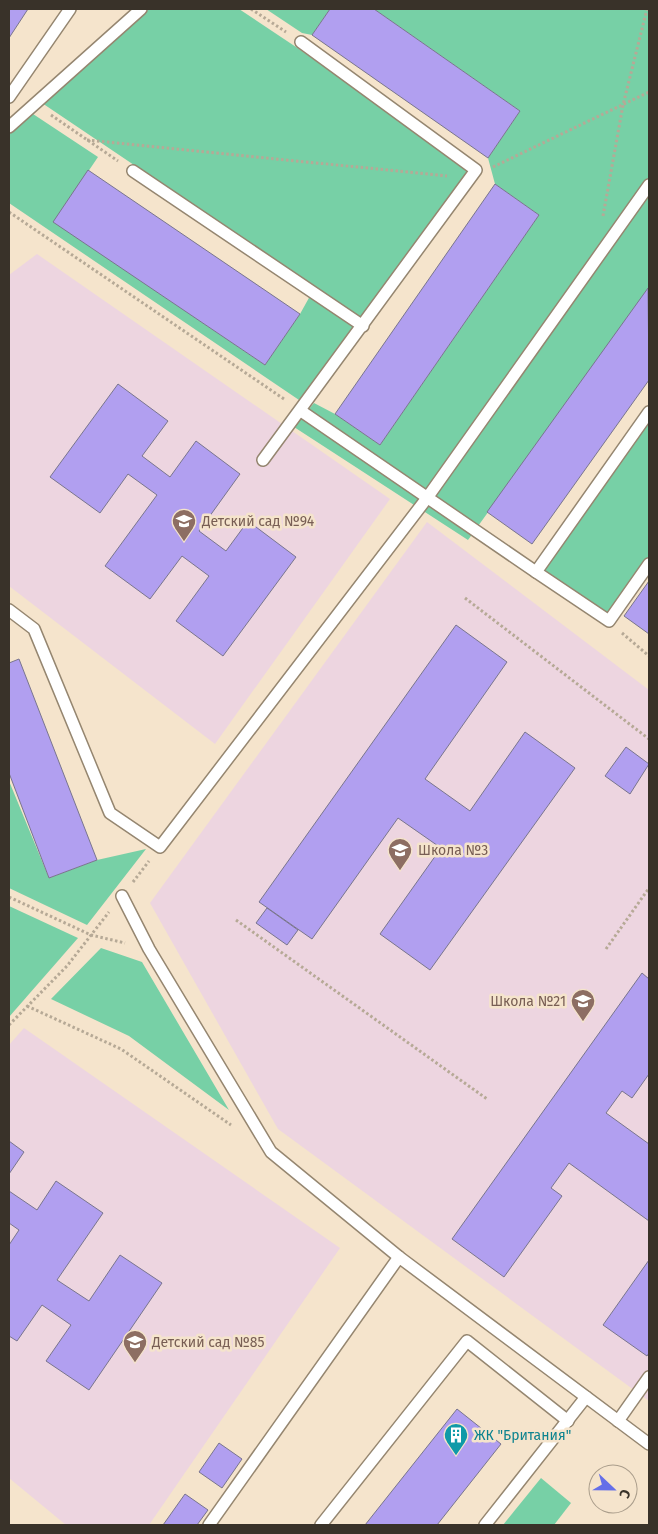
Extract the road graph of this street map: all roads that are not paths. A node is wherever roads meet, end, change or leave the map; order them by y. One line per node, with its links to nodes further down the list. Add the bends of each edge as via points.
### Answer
1 (70, 9): 4 (lane)
2 (141, 9): 5 (lane)
3 (301, 42): 8 (lane, via 476,170)
4 (9, 97)
5 (9, 127)
6 (134, 171): 8 (lane)
7 (649, 185): 12 (lane)
8 (363, 326): 9 (lane)
9 (301, 411): 11 (lane); 12 (lane)
10 (649, 412): 14 (lane)
11 (263, 460)
12 (427, 498): 14 (lane); 15 (lane, via 160,847 110,813 34,629)
13 (649, 564): 14 (lane, via 609,621)
14 (536, 572)
15 (9, 610)
16 (122, 896): 17 (lane, via 149,949 271,1152)
17 (399, 1257): 19 (lane); 23 (lane)
18 (649, 1377): 21 (lane)
19 (586, 1397): 20 (lane); 21 (lane)
20 (568, 1421): 24 (lane, via 467,1341); 25 (lane)
21 (618, 1421): 22 (lane)
22 (649, 1444)
23 (209, 1525)
24 (321, 1525)
25 (485, 1525)

